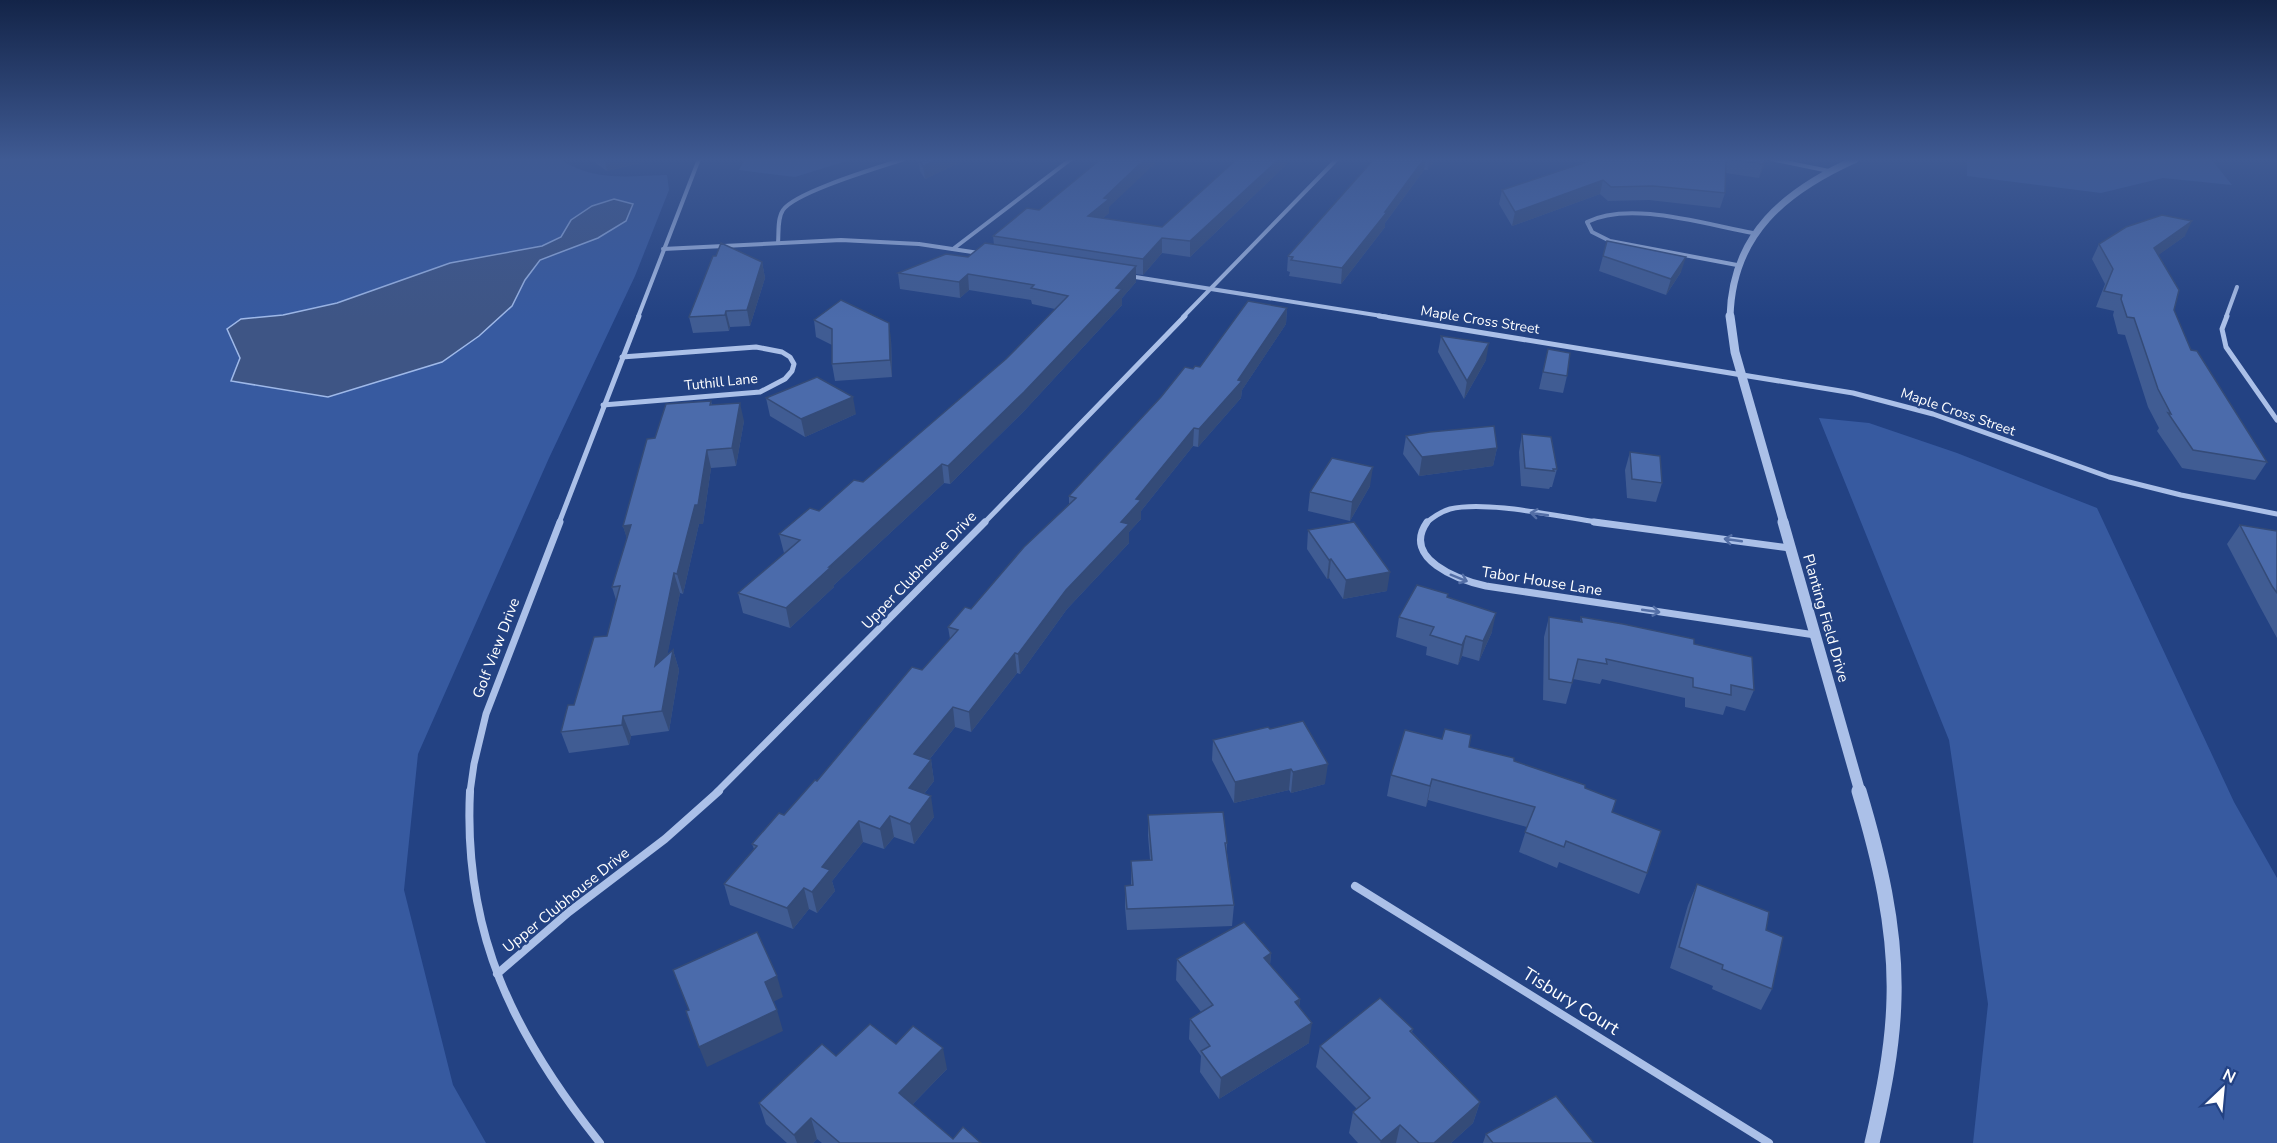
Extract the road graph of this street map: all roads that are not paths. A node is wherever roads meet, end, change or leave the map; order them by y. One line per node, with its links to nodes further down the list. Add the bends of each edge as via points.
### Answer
1 (678, 212): 8 (street, Golf View Drive)
2 (783, 212): 7 (street)
3 (1001, 212): 9 (street)
4 (1285, 212): 14 (street, Upper Clubhouse Drive)
5 (1770, 212): 6 (street, Planting Field Drive)
6 (1753, 233): 11 (street, Planting Field Drive); 11 (street, via 1637,214 1600,215 1587,222 1591,232 1610,241)
7 (778, 243): 8 (street); 9 (street, via 877,241)
8 (663, 249): 15 (street, Golf View Drive)
9 (953, 249): 10 (street)
10 (988, 254)
11 (1737, 265): 16 (street, Planting Field Drive, via 1730,315)
12 (1117, 274): 14 (street, Maple Cross Street)
13 (2237, 287): 18 (street, via 2222,329 2226,347)
14 (1211, 289): 16 (street, Maple Cross Street); 23 (street, Upper Clubhouse Drive, via 722,788)
15 (622, 357): 17 (street, Golf View Drive); 17 (street, Tuthill Lane, via 756,347 782,352 794,364 786,379 760,392)
16 (1741, 373): 19 (street, Maple Cross Street, via 1871,396 1947,418 2131,483); 20 (street, Planting Field Drive)
17 (603, 405): 23 (street, Golf View Drive, via 486,714 471,780 473,890)
18 (2277, 420)
19 (2277, 514)
20 (1791, 548): 21 (street, Planting Field Drive); 21 (street, Tabor House Lane, one-way to 21, via 1484,507 1446,510 1432,517 1419,537 1431,561 1464,581)
21 (1815, 635): 26 (street, Planting Field Drive, via 1879,860 1891,926 1894,997 1888,1073)
22 (1355, 886): 25 (street, Tisbury Court)
23 (497, 974): 24 (street, Golf View Drive, via 516,1022 567,1105)
24 (600, 1143)
25 (1769, 1143)
26 (1872, 1143)

